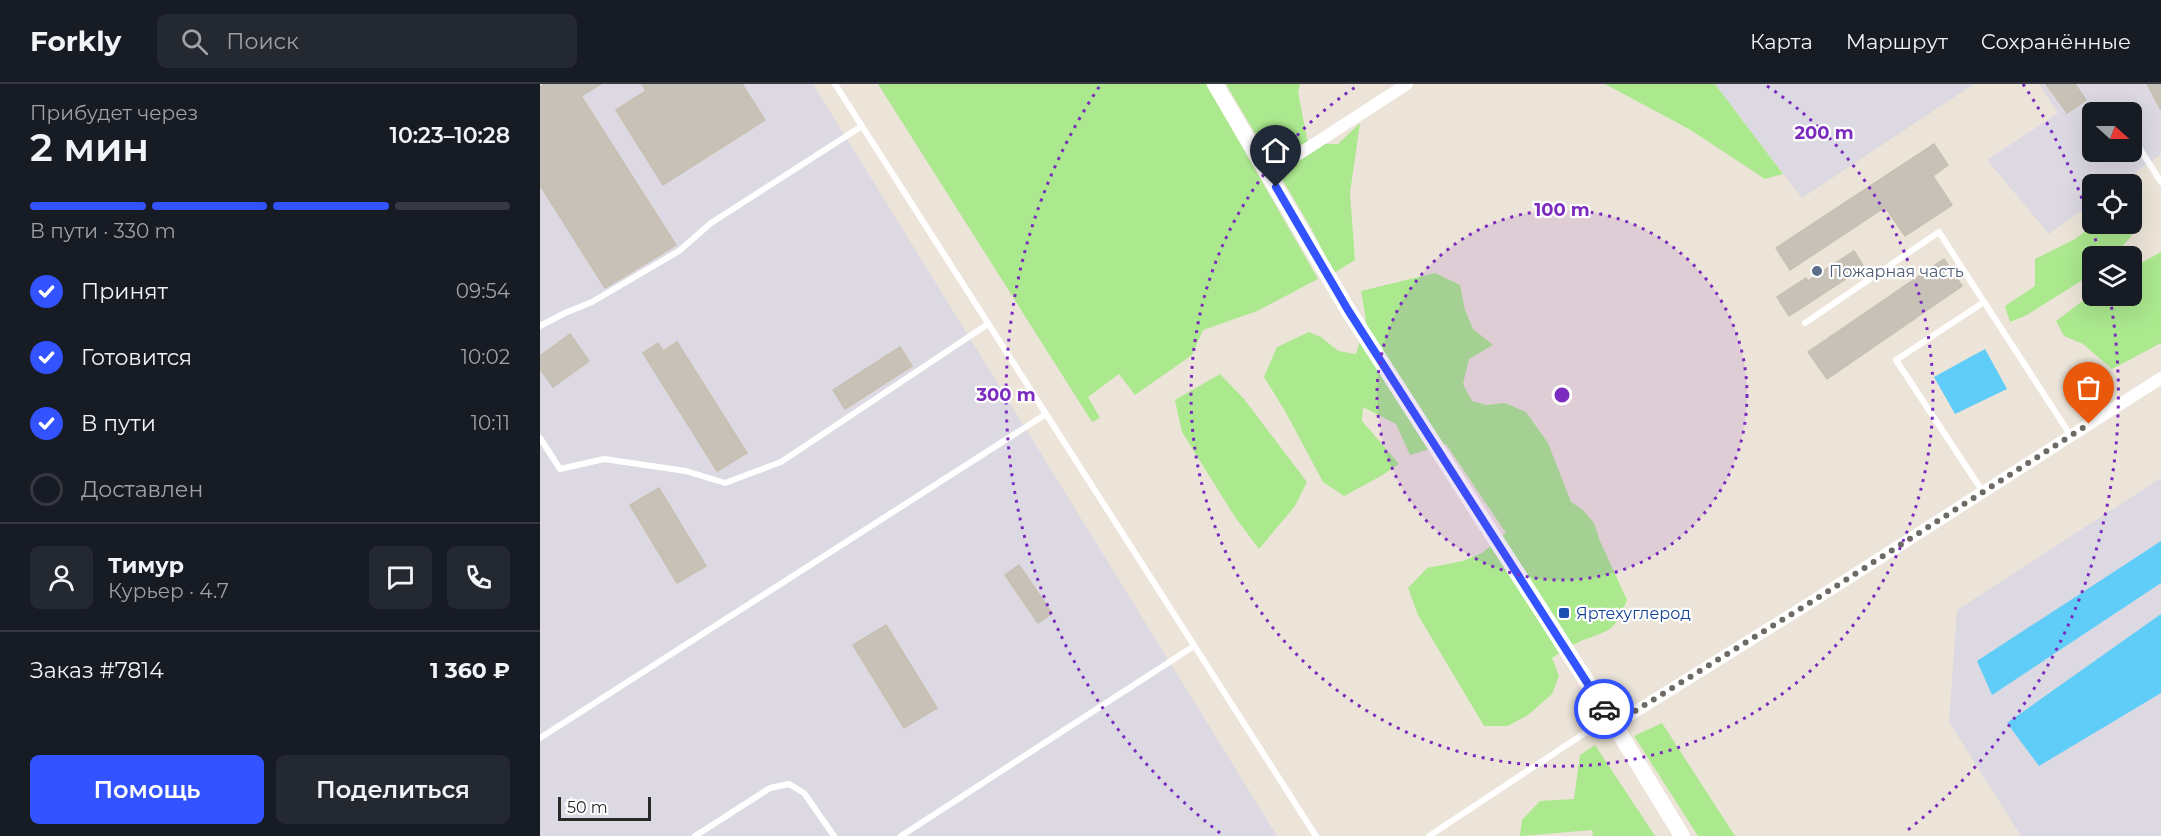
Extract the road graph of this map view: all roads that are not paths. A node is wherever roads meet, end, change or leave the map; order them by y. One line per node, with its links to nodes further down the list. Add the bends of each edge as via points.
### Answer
1 (835, 84): 4 (lane)
2 (1215, 84): 6 (main road)
3 (1407, 84): 6 (street)
4 (862, 126): 10 (lane); 11 (lane, via 711,223 679,251 592,302)
5 (2142, 152): 7 (lane)
6 (1268, 174): 18 (main road, via 1348,310)
7 (2161, 182)
8 (1984, 302): 9 (lane, via 1939,232); 14 (lane); 16 (lane, via 1896,360)
9 (1805, 323)
10 (988, 324): 13 (lane); 15 (lane, via 781,462 725,483 686,471 603,459 560,469)
11 (540, 326)
12 (2161, 378): 14 (street)
13 (1046, 414): 17 (lane); 19 (lane)
14 (2071, 436): 16 (street)
15 (540, 438)
16 (1983, 492): 18 (street, via 1816,599)
17 (1194, 646): 22 (lane); 23 (lane)
18 (1612, 720): 24 (lane); 25 (main road)
19 (540, 738)
20 (696, 836): 21 (lane, via 770,788 789,784 804,793)
21 (834, 836)
22 (901, 836)
23 (1316, 836)
24 (1429, 836)
25 (1682, 836)

